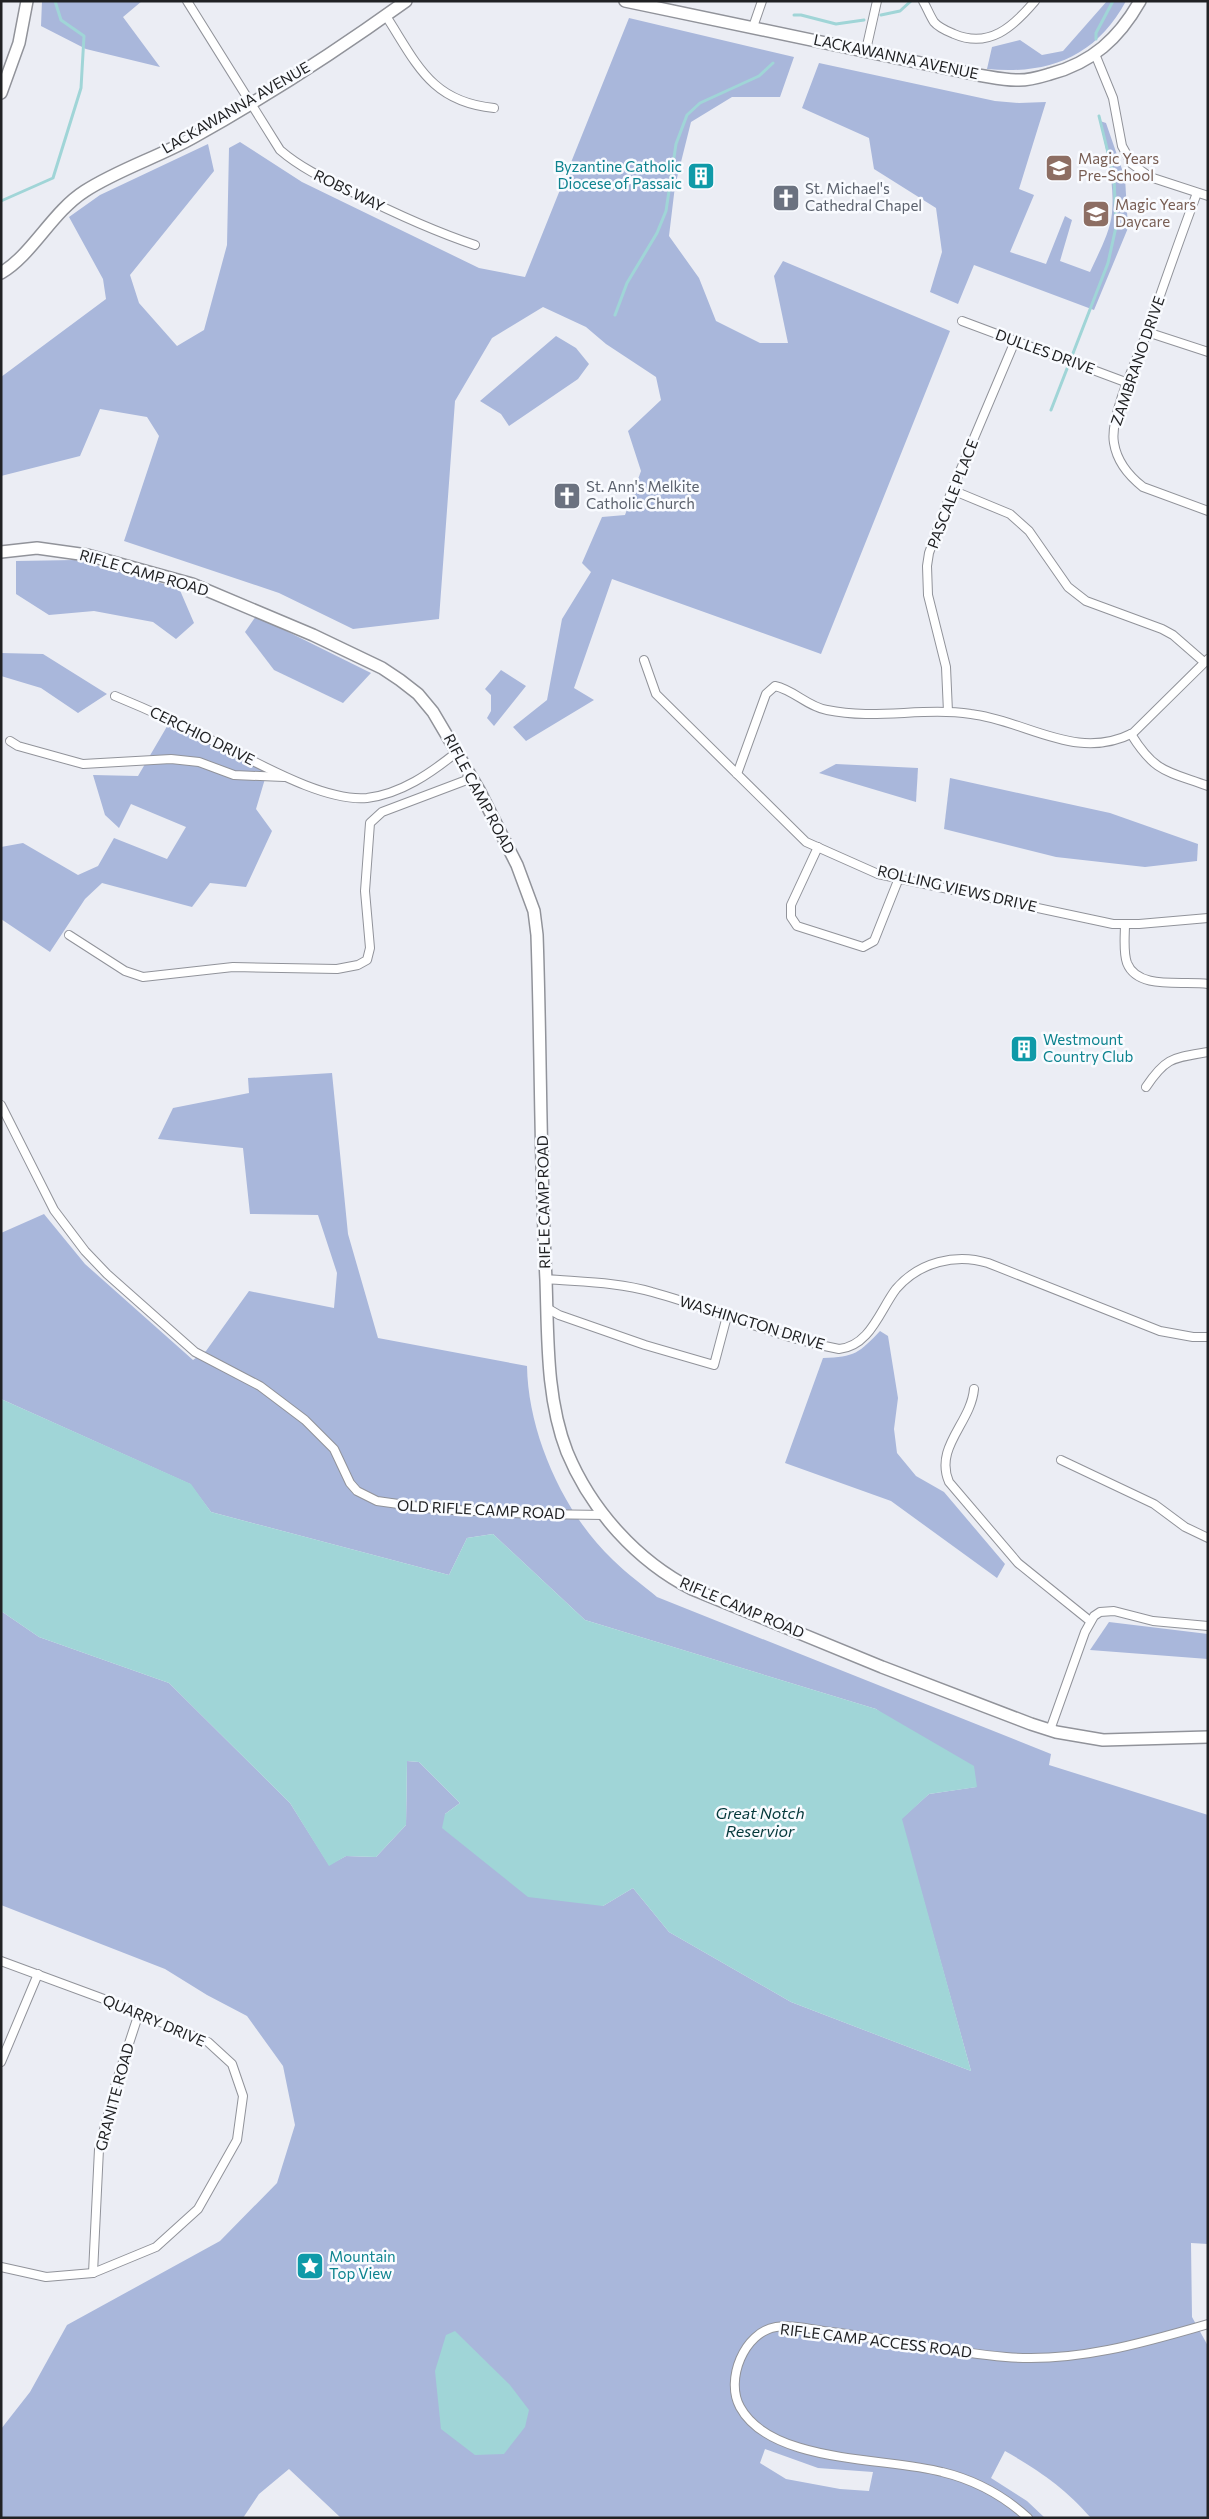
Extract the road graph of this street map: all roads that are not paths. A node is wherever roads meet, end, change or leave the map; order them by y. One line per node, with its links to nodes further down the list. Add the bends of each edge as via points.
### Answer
1 (27, 1): 14 (street, via 19,43)
2 (188, 1): 15 (street, ROBS WAY)
3 (406, 1): 10 (street, LACKAWANNA AVENUE)
4 (626, 1): 11 (street, LACKAWANNA AVENUE)
5 (762, 1): 11 (street)
6 (877, 1): 12 (street)
7 (923, 1): 8 (street, via 934,22 943,29 962,38 980,39 993,38 1006,30)
8 (1035, 1)
9 (1140, 1): 13 (street, LACKAWANNA AVENUE, via 1115,38)
10 (386, 16): 15 (street, LACKAWANNA AVENUE); 16 (street, via 437,88 466,104)
11 (753, 27): 12 (street, LACKAWANNA AVENUE)
12 (866, 50): 13 (street, LACKAWANNA AVENUE, via 978,75 1018,80 1065,70)
13 (1095, 54): 17 (street, via 1110,88 1122,146 1132,164 1150,177)
14 (1, 93)
15 (250, 102): 19 (street, ROBS WAY, via 280,150 297,165 438,233); 20 (street, LACKAWANNA AVENUE, via 193,138 85,190 57,214)
16 (494, 108)
17 (1196, 193): 18 (street); 22 (street, ZAMBRANO DRIVE)
18 (1208, 196)
19 (475, 245)
20 (1, 273)
21 (962, 321): 23 (street, DULLES DRIVE)
22 (1147, 332): 24 (street); 25 (street, ZAMBRANO DRIVE)
23 (1015, 341): 25 (street, DULLES DRIVE); 26 (street, PASCALE PLACE)
24 (1208, 352)
25 (1128, 383): 27 (street, ZAMBRANO DRIVE, via 1114,434 1121,463 1143,487)
26 (952, 490): 30 (street, via 1010,514 1028,531 1068,587 1086,602 1173,634); 32 (street, PASCALE PLACE, via 934,537 927,574 930,611 946,667)
27 (1208, 511)
28 (1, 552): 35 (street, RIFLE CAMP ROAD, via 37,548 87,555 192,584 269,614 382,668 400,680 433,712)
29 (644, 660): 36 (street, ROLLING VIEWS DRIVE, via 656,694)
30 (1206, 660): 33 (street)
31 (115, 696): 37 (street, CERCHIO DRIVE)
32 (948, 712): 33 (street, via 995,719 1087,745 1111,742); 36 (street, via 850,714 823,710 787,689 775,686 766,694)
33 (1131, 734): 39 (street, via 1153,765)
34 (10, 740): 37 (street, CERCHIO DRIVE, via 18,746 83,764 171,759 199,762 234,775)
35 (458, 752): 38 (street, RIFLE CAMP ROAD); 40 (street, CERCHIO DRIVE, via 429,774)
36 (737, 774): 42 (street, ROLLING VIEWS DRIVE, via 806,842)
37 (289, 778): 40 (street, CERCHIO DRIVE, via 346,797 368,798)
38 (472, 778): 41 (street); 51 (street, RIFLE CAMP ROAD, via 517,865 534,911)
39 (1208, 786)
40 (404, 787): 41 (street)
41 (412, 800): 46 (street, via 382,812 370,823 364,891 370,948 367,960 358,965 337,969 233,967 143,977 125,971)
42 (818, 847): 43 (street, ROLLING VIEWS DRIVE, via 878,874); 43 (street, via 791,905 791,917 797,926 863,947 874,941)
43 (899, 878): 45 (street, ROLLING VIEWS DRIVE, via 1112,924)
44 (1208, 918): 45 (street, ROLLING VIEWS DRIVE)
45 (1125, 924): 47 (street, via 1126,961 1132,972 1148,981)
46 (69, 936)
47 (1208, 984)
48 (1208, 1052): 49 (street, via 1171,1059 1158,1070)
49 (1146, 1088)
50 (1, 1105): 57 (street, OLD RIFLE CAMP ROAD, via 54,1210 85,1251 195,1352 260,1386 305,1420 334,1449 350,1483 366,1497 389,1504 434,1508)
51 (546, 1279): 52 (street, RIFLE CAMP ROAD); 53 (street, WASHINGTON DRIVE, via 632,1287)
52 (547, 1308): 53 (street, via 645,1345 714,1365); 57 (street, RIFLE CAMP ROAD, via 550,1374 560,1428 575,1469)
53 (727, 1316): 54 (street, WASHINGTON DRIVE, via 824,1346 847,1348 866,1335 897,1289 909,1278 936,1263 963,1258 988,1263 1160,1331 1193,1337)
54 (1208, 1336)
55 (974, 1389): 59 (street, via 970,1406 945,1458 944,1470 949,1482 1018,1563)
56 (1061, 1460): 58 (street, via 1154,1504 1185,1527)
57 (605, 1515): 61 (street, RIFLE CAMP ROAD, via 641,1556 670,1578 692,1589 882,1667)
58 (1208, 1538)
59 (1090, 1621): 60 (street, via 1108,1610 1153,1621); 61 (street)
60 (1208, 1626)
61 (1050, 1730): 62 (street, RIFLE CAMP ROAD, via 1103,1740)
62 (1208, 1738)
63 (1, 1961): 64 (street, QUARRY DRIVE)
64 (38, 1974): 65 (street, QUARRY DRIVE); 66 (street)
65 (139, 2013): 68 (street, GRANITE ROAD, via 116,2083 100,2149); 68 (street, QUARRY DRIVE, via 208,2042 232,2064 243,2096 237,2140 198,2209 156,2247)
66 (1, 2062)
67 (1, 2267): 68 (street, QUARRY DRIVE, via 46,2277)
68 (93, 2273)
69 (1208, 2324): 70 (street, RIFLE CAMP ACCESS ROAD, via 1119,2348 1064,2356 1007,2357 775,2327 753,2339 742,2353 735,2385 738,2403 744,2415 758,2428 798,2446 834,2455 944,2472 990,2489)
70 (1028, 2518)

